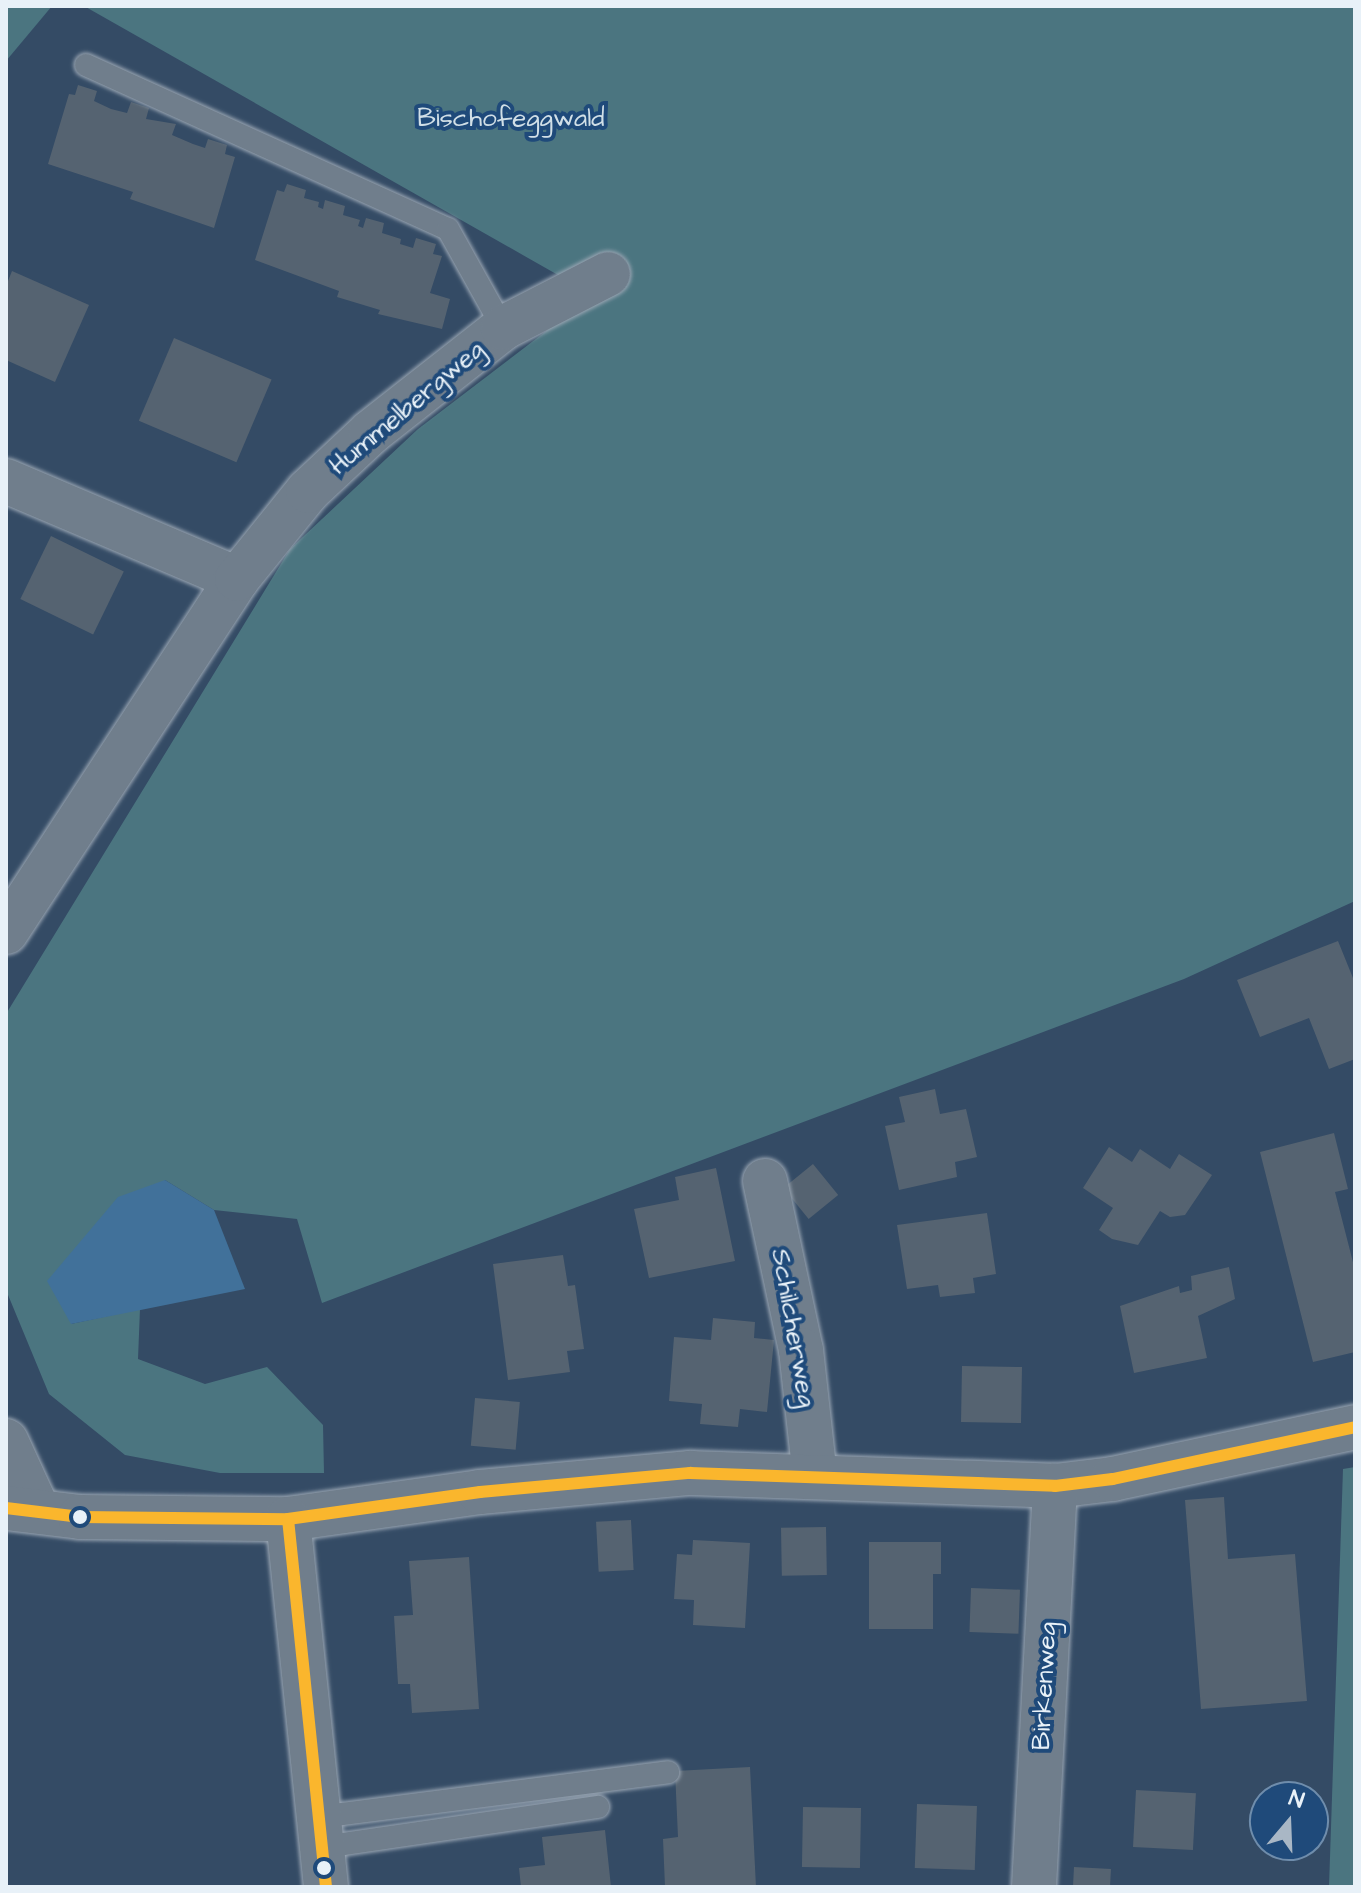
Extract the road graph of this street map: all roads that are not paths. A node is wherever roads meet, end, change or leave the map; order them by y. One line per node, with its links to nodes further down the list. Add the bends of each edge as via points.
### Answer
1 (86, 65): 3 (lane, via 448,229)
2 (608, 274): 3 (street, Hummelbergweg)
3 (503, 328): 5 (street, Hummelbergweg, via 360,441 308,491)
4 (6, 481): 5 (street)
5 (237, 579): 6 (street, Hummelbergweg)
6 (6, 932)
7 (765, 1181): 10 (street, Schilcherweg, via 801,1350)
8 (1355, 1427): 11 (street, via 1113,1479)
9 (6, 1441): 12 (street)
10 (815, 1476): 11 (street); 13 (street, via 630,1477)
11 (1055, 1486): 17 (street, Birkenweg)
12 (22, 1510): 13 (street, via 80,1517)
13 (288, 1519): 16 (street)
14 (668, 1772): 16 (lane)
15 (598, 1807): 16 (lane)
16 (323, 1850)
17 (1034, 1887)

